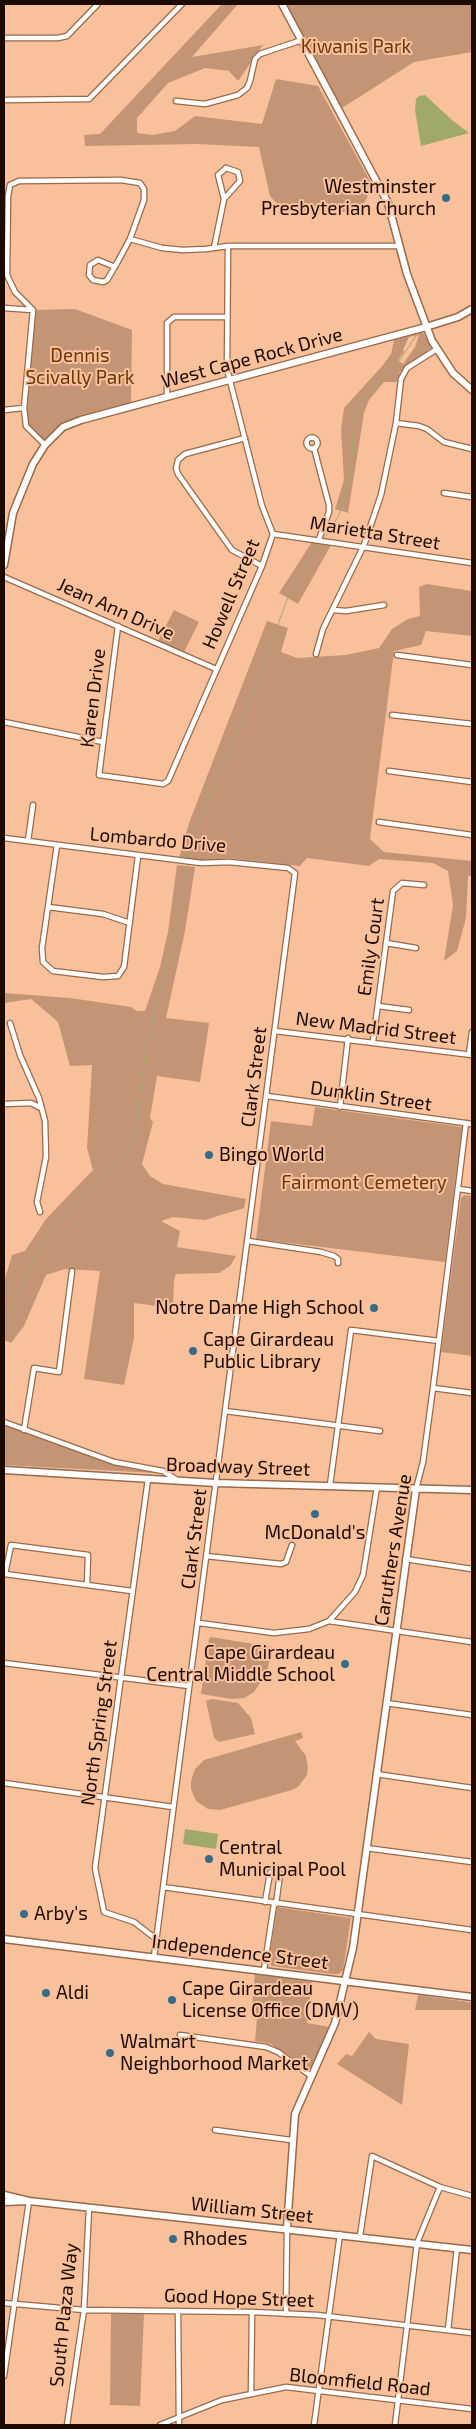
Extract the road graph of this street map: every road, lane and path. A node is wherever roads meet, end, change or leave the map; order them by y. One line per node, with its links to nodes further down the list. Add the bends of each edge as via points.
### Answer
1 (98, 4): 4 (street, via 67,36)
2 (182, 4): 6 (street, via 89,99)
3 (282, 4): 5 (street)
4 (4, 38)
5 (302, 40): 7 (street, via 260,54 255,59 247,88 238,95 205,104); 11 (street, via 388,203)
6 (4, 100)
7 (176, 102)
8 (224, 199): 8 (street, via 240,181 238,172 229,168 222,169 218,175); 12 (street)
9 (130, 239): 12 (street, via 162,248); 13 (street); 16 (street, via 144,200 144,189 140,183 121,180 14,182 8,196 7,275 15,292)
10 (228, 246): 11 (street); 12 (street); 17 (street, Howell Street)
11 (399, 246): 18 (street)
12 (214, 248)
13 (115, 267): 13 (street, via 103,282 89,276 90,265 98,260)
14 (4, 308): 16 (street)
15 (472, 309): 18 (street, West Cape Rock Drive)
16 (33, 310): 23 (street)
17 (226, 317): 20 (street, Howell Street); 22 (street, via 174,317 167,324)
18 (426, 327): 19 (street); 20 (street, West Cape Rock Drive)
19 (437, 349): 21 (street, via 453,373); 25 (street, via 403,373)
20 (229, 380): 22 (street, West Cape Rock Drive); 26 (street, Howell Street)
21 (472, 390)
22 (167, 396): 27 (street, West Cape Rock Drive, via 81,420 63,428)
23 (24, 408): 24 (street); 27 (street, via 26,426)
24 (4, 410)
25 (396, 423): 29 (street, via 427,429 444,442); 34 (street, via 381,495)
26 (245, 438): 32 (street, Howell Street, via 262,506); 37 (street, via 184,454 176,468 232,550)
27 (45, 445): 36 (street, West Cape Rock Drive, via 33,464 13,513)
28 (314, 448): 33 (street, via 329,505)
29 (472, 449)
30 (444, 493): 31 (street)
31 (472, 497)
32 (273, 534): 33 (street, Marietta Street); 37 (street, Howell Street)
33 (319, 539): 34 (street, Marietta Street)
34 (364, 546): 35 (street, Marietta Street); 40 (street)
35 (472, 563)
36 (4, 564)
37 (262, 566): 45 (street, Howell Street)
38 (4, 577): 41 (street, Jean Ann Drive)
39 (384, 605): 40 (street)
40 (332, 610): 42 (street)
41 (118, 626): 45 (street, Jean Ann Drive); 49 (street, Karen Drive)
42 (316, 654)
43 (397, 655): 44 (street)
44 (472, 665)
45 (216, 669): 51 (street, Howell Street, via 168,782)
46 (392, 715): 48 (street)
47 (4, 722): 49 (street)
48 (472, 724)
49 (103, 742): 51 (street, Karen Drive)
50 (389, 771): 52 (street)
51 (99, 775)
52 (472, 782)
53 (33, 805): 57 (street)
54 (378, 822): 55 (street)
55 (472, 835)
56 (4, 838): 57 (street, Lombardo Drive)
57 (28, 841): 58 (street, Lombardo Drive)
58 (57, 846): 59 (street, Lombardo Drive); 62 (street)
59 (138, 856): 60 (street, Lombardo Drive, via 291,869 295,873); 63 (street)
60 (294, 886): 69 (street, Clark Street)
61 (424, 886): 64 (street, Emily Court, via 402,883 395,887)
62 (48, 907): 63 (street, via 103,914); 63 (street, via 42,955 46,966 53,971 118,976 124,967)
63 (130, 923)
64 (386, 944): 65 (street); 66 (street, Emily Court)
65 (416, 948)
66 (378, 1006): 67 (street); 72 (street, Emily Court)
67 (409, 1010)
68 (10, 1023): 74 (street)
69 (275, 1030): 71 (street, New Madrid Street); 75 (street, Clark Street)
70 (472, 1032): 73 (street)
71 (348, 1038): 72 (street, New Madrid Street); 78 (street)
72 (373, 1041): 73 (street, New Madrid Street)
73 (471, 1054)
74 (34, 1090): 76 (street); 79 (street)
75 (267, 1096): 78 (street, Dunklin Street); 85 (street, Clark Street)
76 (27, 1103): 77 (street); 79 (street)
77 (4, 1104)
78 (340, 1107): 80 (street, Dunklin Street)
79 (42, 1108): 84 (street, via 46,1150 37,1202)
80 (466, 1123): 81 (street, Dunklin Street); 82 (street, Caruthers Avenue)
81 (472, 1124)
82 (459, 1189): 83 (street); 88 (street, Caruthers Avenue)
83 (472, 1191)
84 (40, 1212)
85 (248, 1241): 86 (street, via 322,1252 334,1256); 91 (street, Clark Street)
86 (338, 1263)
87 (72, 1271): 94 (street, via 59,1372 34,1368)
88 (439, 1341): 89 (street, Caruthers Avenue); 93 (street, via 351,1330)
89 (433, 1388): 90 (street); 102 (street, Caruthers Avenue)
90 (472, 1393)
91 (225, 1411): 93 (street); 99 (street, Clark Street)
92 (4, 1422): 94 (street)
93 (339, 1426): 95 (street); 100 (street)
94 (24, 1430): 98 (street, via 114,1462 163,1472)
95 (380, 1431)
96 (4, 1470): 97 (street, Broadway Street)
97 (148, 1479): 98 (street, Broadway Street); 109 (street, North Spring Street)
98 (178, 1480): 99 (street, Broadway Street)
99 (216, 1482): 100 (street, Broadway Street); 105 (street, Clark Street)
100 (330, 1485): 101 (street, Broadway Street)
101 (377, 1487): 102 (street, Broadway Street); 110 (street, via 363,1575 355,1592)
102 (416, 1488): 103 (street, Broadway Street); 106 (street, Caruthers Avenue)
103 (472, 1490)
104 (292, 1545): 105 (street, via 286,1562 281,1564)
105 (206, 1556): 111 (street, Clark Street)
106 (405, 1559): 107 (street); 112 (street, Caruthers Avenue)
107 (472, 1569)
108 (87, 1585): 108 (street, via 5,1574 11,1545 88,1555); 109 (street)
109 (132, 1591): 115 (street, North Spring Street)
110 (329, 1621): 111 (street, via 301,1631 274,1634); 112 (street)
111 (199, 1623): 116 (street, Clark Street)
112 (395, 1631): 113 (street); 117 (street, Caruthers Avenue)
113 (472, 1642)
114 (4, 1663): 115 (street)
115 (121, 1677): 116 (street); 122 (street, North Spring Street)
116 (189, 1686): 123 (street, Clark Street)
117 (386, 1702): 118 (street); 119 (street, Caruthers Avenue)
118 (472, 1715)
119 (376, 1774): 121 (street); 124 (street, Caruthers Avenue)
120 (4, 1783): 122 (street)
121 (472, 1788)
122 (103, 1798): 123 (street); 132 (street, North Spring Street, via 95,1868 104,1912 134,1922)
123 (173, 1807): 126 (street, Clark Street)
124 (366, 1848): 125 (street); 129 (street, Caruthers Avenue)
125 (472, 1862)
126 (163, 1887): 127 (street); 132 (street, Clark Street)
127 (265, 1902): 128 (street); 128 (street, via 270,1872 274,1870 280,1874)
128 (275, 1904): 129 (street); 134 (street)
129 (356, 1915): 130 (street); 135 (street, Caruthers Avenue)
130 (472, 1930)
131 (4, 1939): 133 (street, Independence Street)
132 (156, 1939): 133 (street, Clark Street)
133 (154, 1956): 134 (street, Independence Street)
134 (264, 1970): 135 (street, Independence Street)
135 (346, 1980): 136 (street, Independence Street); 138 (street, Caruthers Avenue, via 335,2023)
136 (472, 1997)
137 (180, 2035): 138 (street, via 266,2047)
138 (311, 2076): 140 (street, Caruthers Avenue, via 297,2106)
139 (215, 2130): 140 (street)
140 (291, 2140): 147 (street, Caruthers Avenue)
141 (440, 2187): 143 (street); 149 (street, via 372,2156); 150 (street)
142 (4, 2195): 144 (street, William Street)
143 (472, 2196)
144 (29, 2201): 145 (street, William Street); 146 (street, William Street); 154 (street)
145 (4, 2202)
146 (89, 2208): 147 (street, William Street); 155 (street, South Plaza Way)
147 (287, 2228): 148 (street, William Street); 158 (street)
148 (340, 2234): 149 (street, William Street); 159 (street)
149 (360, 2236): 150 (street, William Street)
150 (417, 2243): 151 (street, William Street); 160 (street)
151 (458, 2248): 152 (street, William Street); 161 (street)
152 (472, 2250)
153 (4, 2303): 154 (street, Good Hope Street)
154 (13, 2304): 155 (street, Good Hope Street); 163 (street)
155 (84, 2310): 156 (street, Good Hope Street); 169 (street, South Plaza Way)
156 (178, 2311): 157 (street, Good Hope Street); 168 (street)
157 (252, 2312): 158 (street, Good Hope Street); 165 (street)
158 (286, 2314): 159 (street, Good Hope Street)
159 (329, 2317): 160 (street, Good Hope Street); 164 (street)
160 (407, 2325): 161 (street, Good Hope Street); 166 (street)
161 (448, 2330): 162 (street, Good Hope Street)
162 (472, 2333)
163 (4, 2376)
164 (318, 2391): 165 (street, Bloomfield Road, via 286,2387); 166 (street, Bloomfield Road); 172 (street)
165 (252, 2394): 168 (street, Bloomfield Road, via 200,2407)
166 (398, 2401): 167 (street, Bloomfield Road); 173 (street)
167 (472, 2409)
168 (179, 2417): 170 (street, Bloomfield Road); 171 (street)
169 (67, 2425)
170 (160, 2425)
171 (179, 2425)
172 (314, 2425)
173 (395, 2425)

